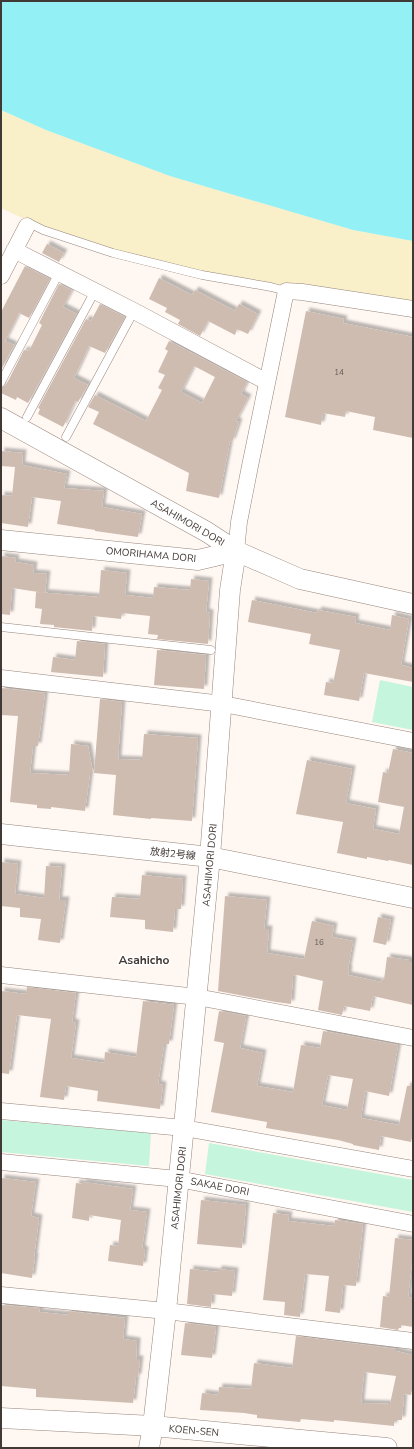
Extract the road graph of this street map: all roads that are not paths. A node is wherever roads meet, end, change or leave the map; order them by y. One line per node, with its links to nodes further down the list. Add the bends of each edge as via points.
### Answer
1 (27, 226): 2 (street); 6 (lane, via 29,223 113,253 187,272)
2 (14, 250): 3 (street); 4 (street)
3 (59, 273): 5 (street); 9 (lane)
4 (1, 276)
5 (95, 291): 8 (street); 11 (lane)
6 (286, 291): 7 (street); 10 (street)
7 (413, 309)
8 (134, 311): 10 (street); 13 (lane)
9 (1, 382)
10 (267, 382): 15 (street, via 239,522)
11 (27, 417)
12 (1, 418): 15 (street, ASAHIMORI DORI, via 207,532)
13 (66, 437)
14 (1, 540): 15 (street, OMORIHAMA DORI, via 198,560)
15 (236, 551): 16 (street, via 300,579); 20 (street, ASAHIMORI DORI, via 230,590)
16 (413, 604)
17 (1, 627): 18 (lane)
18 (211, 650)
19 (1, 678): 20 (street)
20 (223, 704): 21 (street); 23 (street, ASAHIMORI DORI)
21 (413, 742)
22 (1, 834): 23 (street, 放射2号線)
23 (210, 857): 24 (street, 放射2号線); 26 (street, ASAHIMORI DORI)
24 (413, 898)
25 (1, 975): 26 (street)
26 (196, 997): 27 (street); 29 (street, ASAHIMORI DORI)
27 (413, 1038)
28 (1, 1111): 29 (street)
29 (184, 1128): 31 (street); 32 (street, ASAHIMORI DORI)
30 (1, 1162): 32 (street, SAKAE DORI)
31 (413, 1169)
32 (178, 1179): 33 (street, SAKAE DORI); 35 (street, ASAHIMORI DORI)
33 (413, 1224)
34 (1, 1295): 35 (street)
35 (166, 1311): 36 (street); 38 (street, ASAHIMORI DORI)
36 (413, 1341)
37 (1, 1418): 38 (street, KOEN-SEN)
38 (153, 1426): 39 (street, ASAHIMORI DORI); 40 (street, KOEN-SEN)
39 (149, 1448)
40 (387, 1448)

